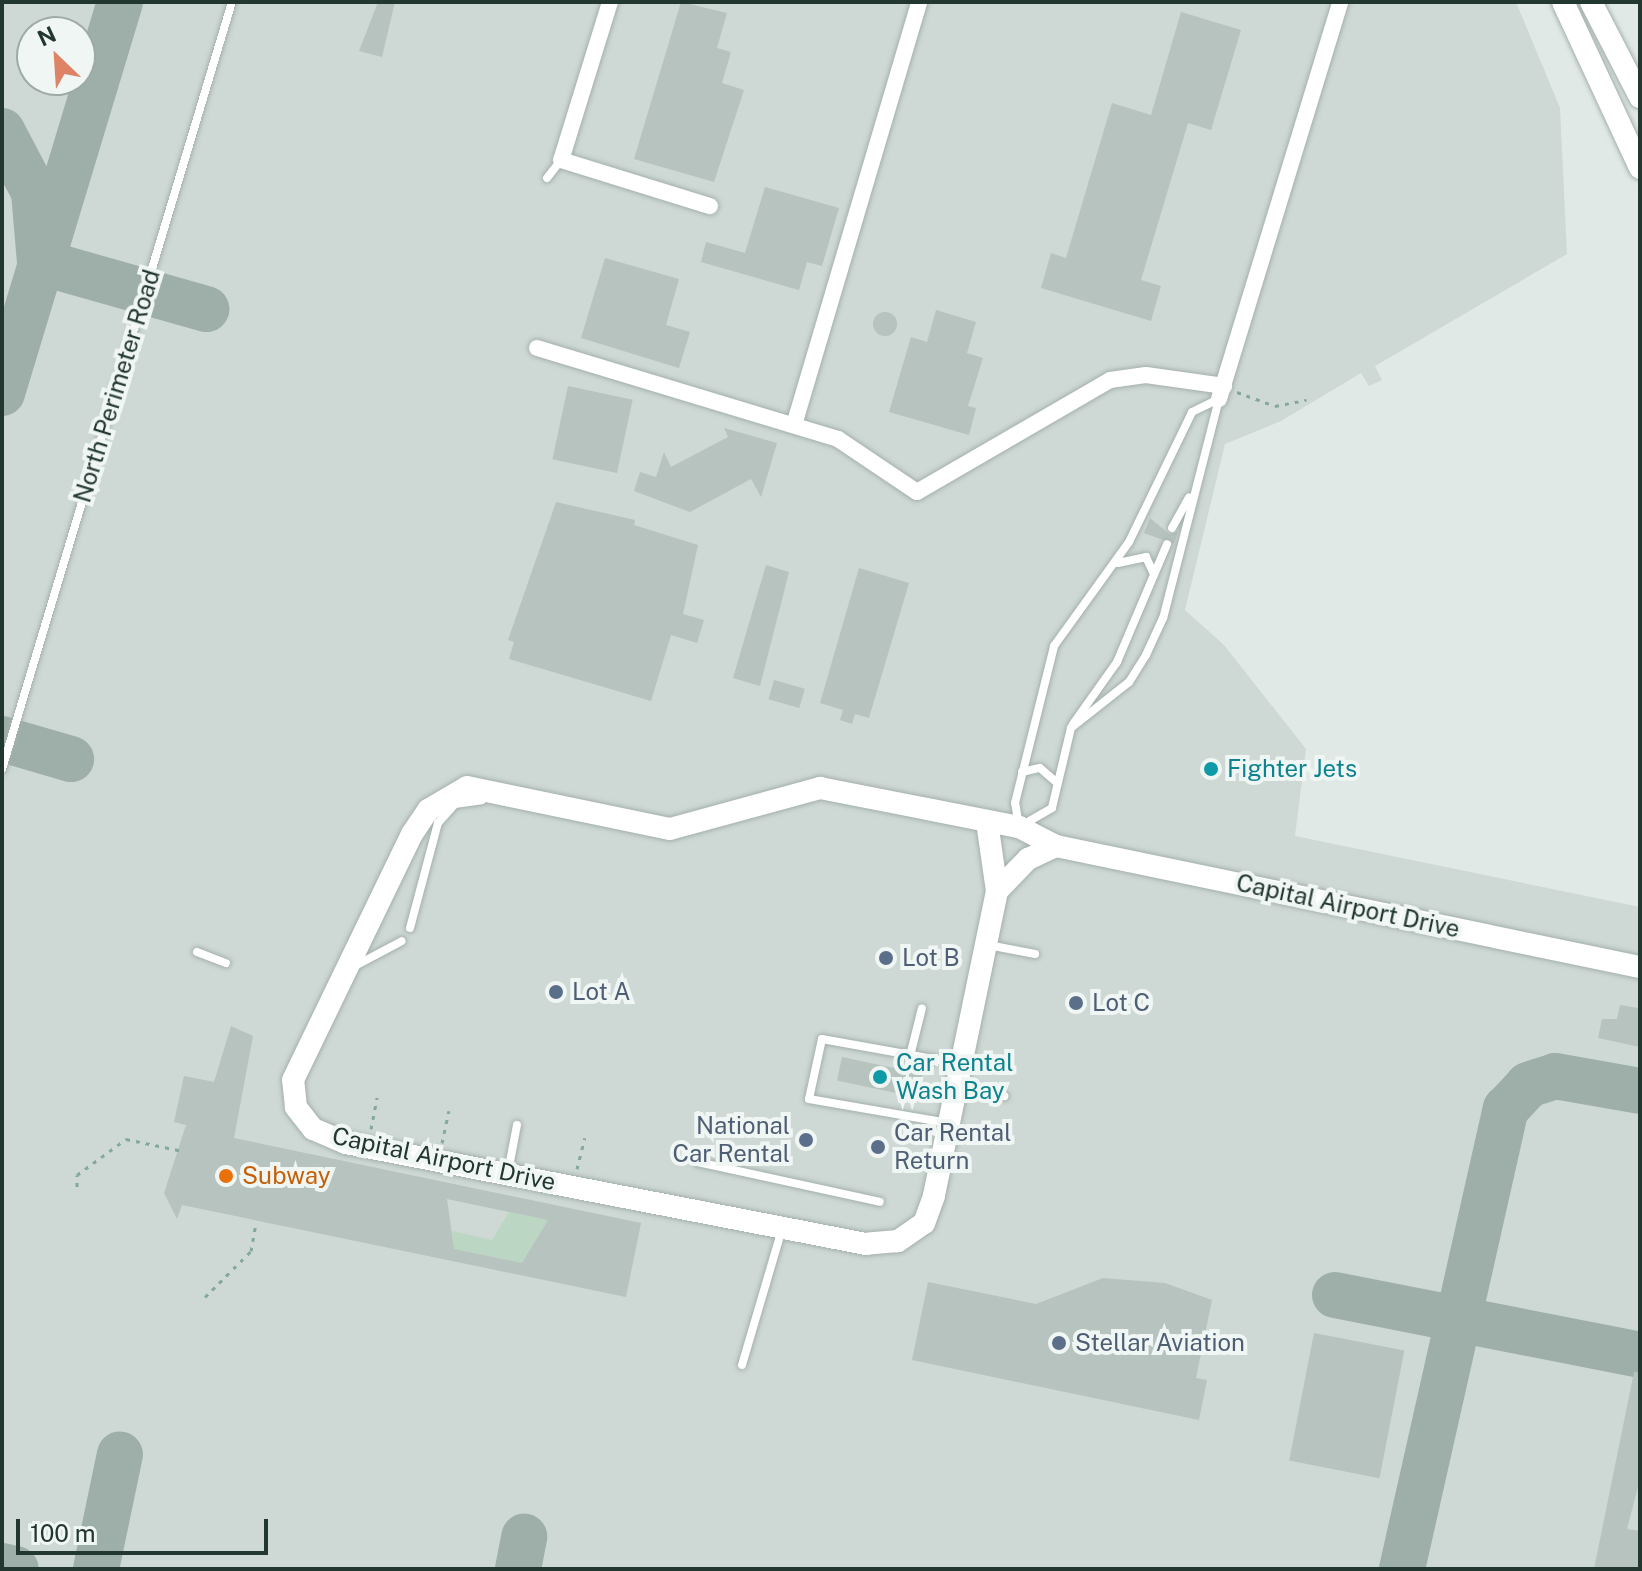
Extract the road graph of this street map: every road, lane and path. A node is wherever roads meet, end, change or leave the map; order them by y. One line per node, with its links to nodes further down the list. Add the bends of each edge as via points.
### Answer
1 (232, 2): 23 (lane, North Perimeter Road)
2 (610, 2): 8 (street)
3 (919, 2): 15 (street)
4 (1340, 2): 13 (street)
5 (1563, 2): 9 (street)
6 (1591, 2): 7 (street)
7 (1640, 97)
8 (561, 160): 10 (lane); 11 (street)
9 (1640, 168)
10 (547, 178)
11 (710, 206)
12 (537, 348): 15 (street)
13 (1226, 392): 14 (path, via 1275,406); 15 (street, via 1146,375 1110,380 917,492 865,451); 16 (lane); 19 (lane, via 1192,412)
14 (1306, 400)
15 (794, 425)
16 (1189, 496): 17 (lane); 21 (lane)
17 (1172, 528)
18 (1167, 544): 20 (lane)
19 (1114, 565): 20 (lane, via 1146,557); 24 (lane, via 1042,672)
20 (1154, 578): 21 (lane); 22 (lane, via 1117,662)
21 (1167, 582): 22 (lane, via 1163,618 1129,682)
22 (1071, 728): 25 (lane)
23 (2, 769)
24 (1022, 772): 25 (lane, via 1040,768); 28 (lane)
25 (1056, 782): 28 (lane, via 1052,808)
26 (515, 801): 27 (street, Capital Airport Drive, via 670,829 820,788); 31 (lane, via 467,800 447,809 432,837); 38 (street, Capital Airport Drive, via 467,787 428,810)
27 (987, 822): 28 (street, Capital Airport Drive); 30 (street, Capital Airport Drive)
28 (1019, 827): 29 (street, Capital Airport Drive)
29 (1056, 846): 30 (street, via 1028,859); 37 (street, Capital Airport Drive)
30 (997, 891): 33 (street, Capital Airport Drive)
31 (410, 928)
32 (402, 941): 38 (lane)
33 (986, 944): 35 (lane); 41 (street, Capital Airport Drive)
34 (197, 952): 36 (lane)
35 (1035, 954)
36 (226, 963)
37 (1640, 967)
38 (349, 969): 54 (street, Capital Airport Drive, via 293,1080 303,1118 346,1143)
39 (922, 1008): 40 (lane)
40 (910, 1056): 41 (lane); 46 (lane, via 822,1039 809,1099)
41 (961, 1064): 42 (street, Capital Airport Drive)
42 (956, 1088): 43 (lane); 46 (street, Capital Airport Drive)
43 (1004, 1096)
44 (377, 1098): 48 (path)
45 (449, 1111): 50 (path)
46 (949, 1123): 58 (street, Capital Airport Drive, via 934,1196 911,1235 866,1244)
47 (517, 1125): 54 (lane)
48 (371, 1129)
49 (585, 1138): 53 (path)
50 (442, 1144)
51 (183, 1151): 55 (path, via 126,1139 77,1175)
52 (697, 1162): 56 (lane)
53 (577, 1169)
54 (508, 1175): 58 (street, Capital Airport Drive)
55 (77, 1187)
56 (880, 1202)
57 (256, 1222): 59 (path, via 251,1251)
58 (783, 1227): 60 (lane)
59 (205, 1297)
60 (742, 1365)

